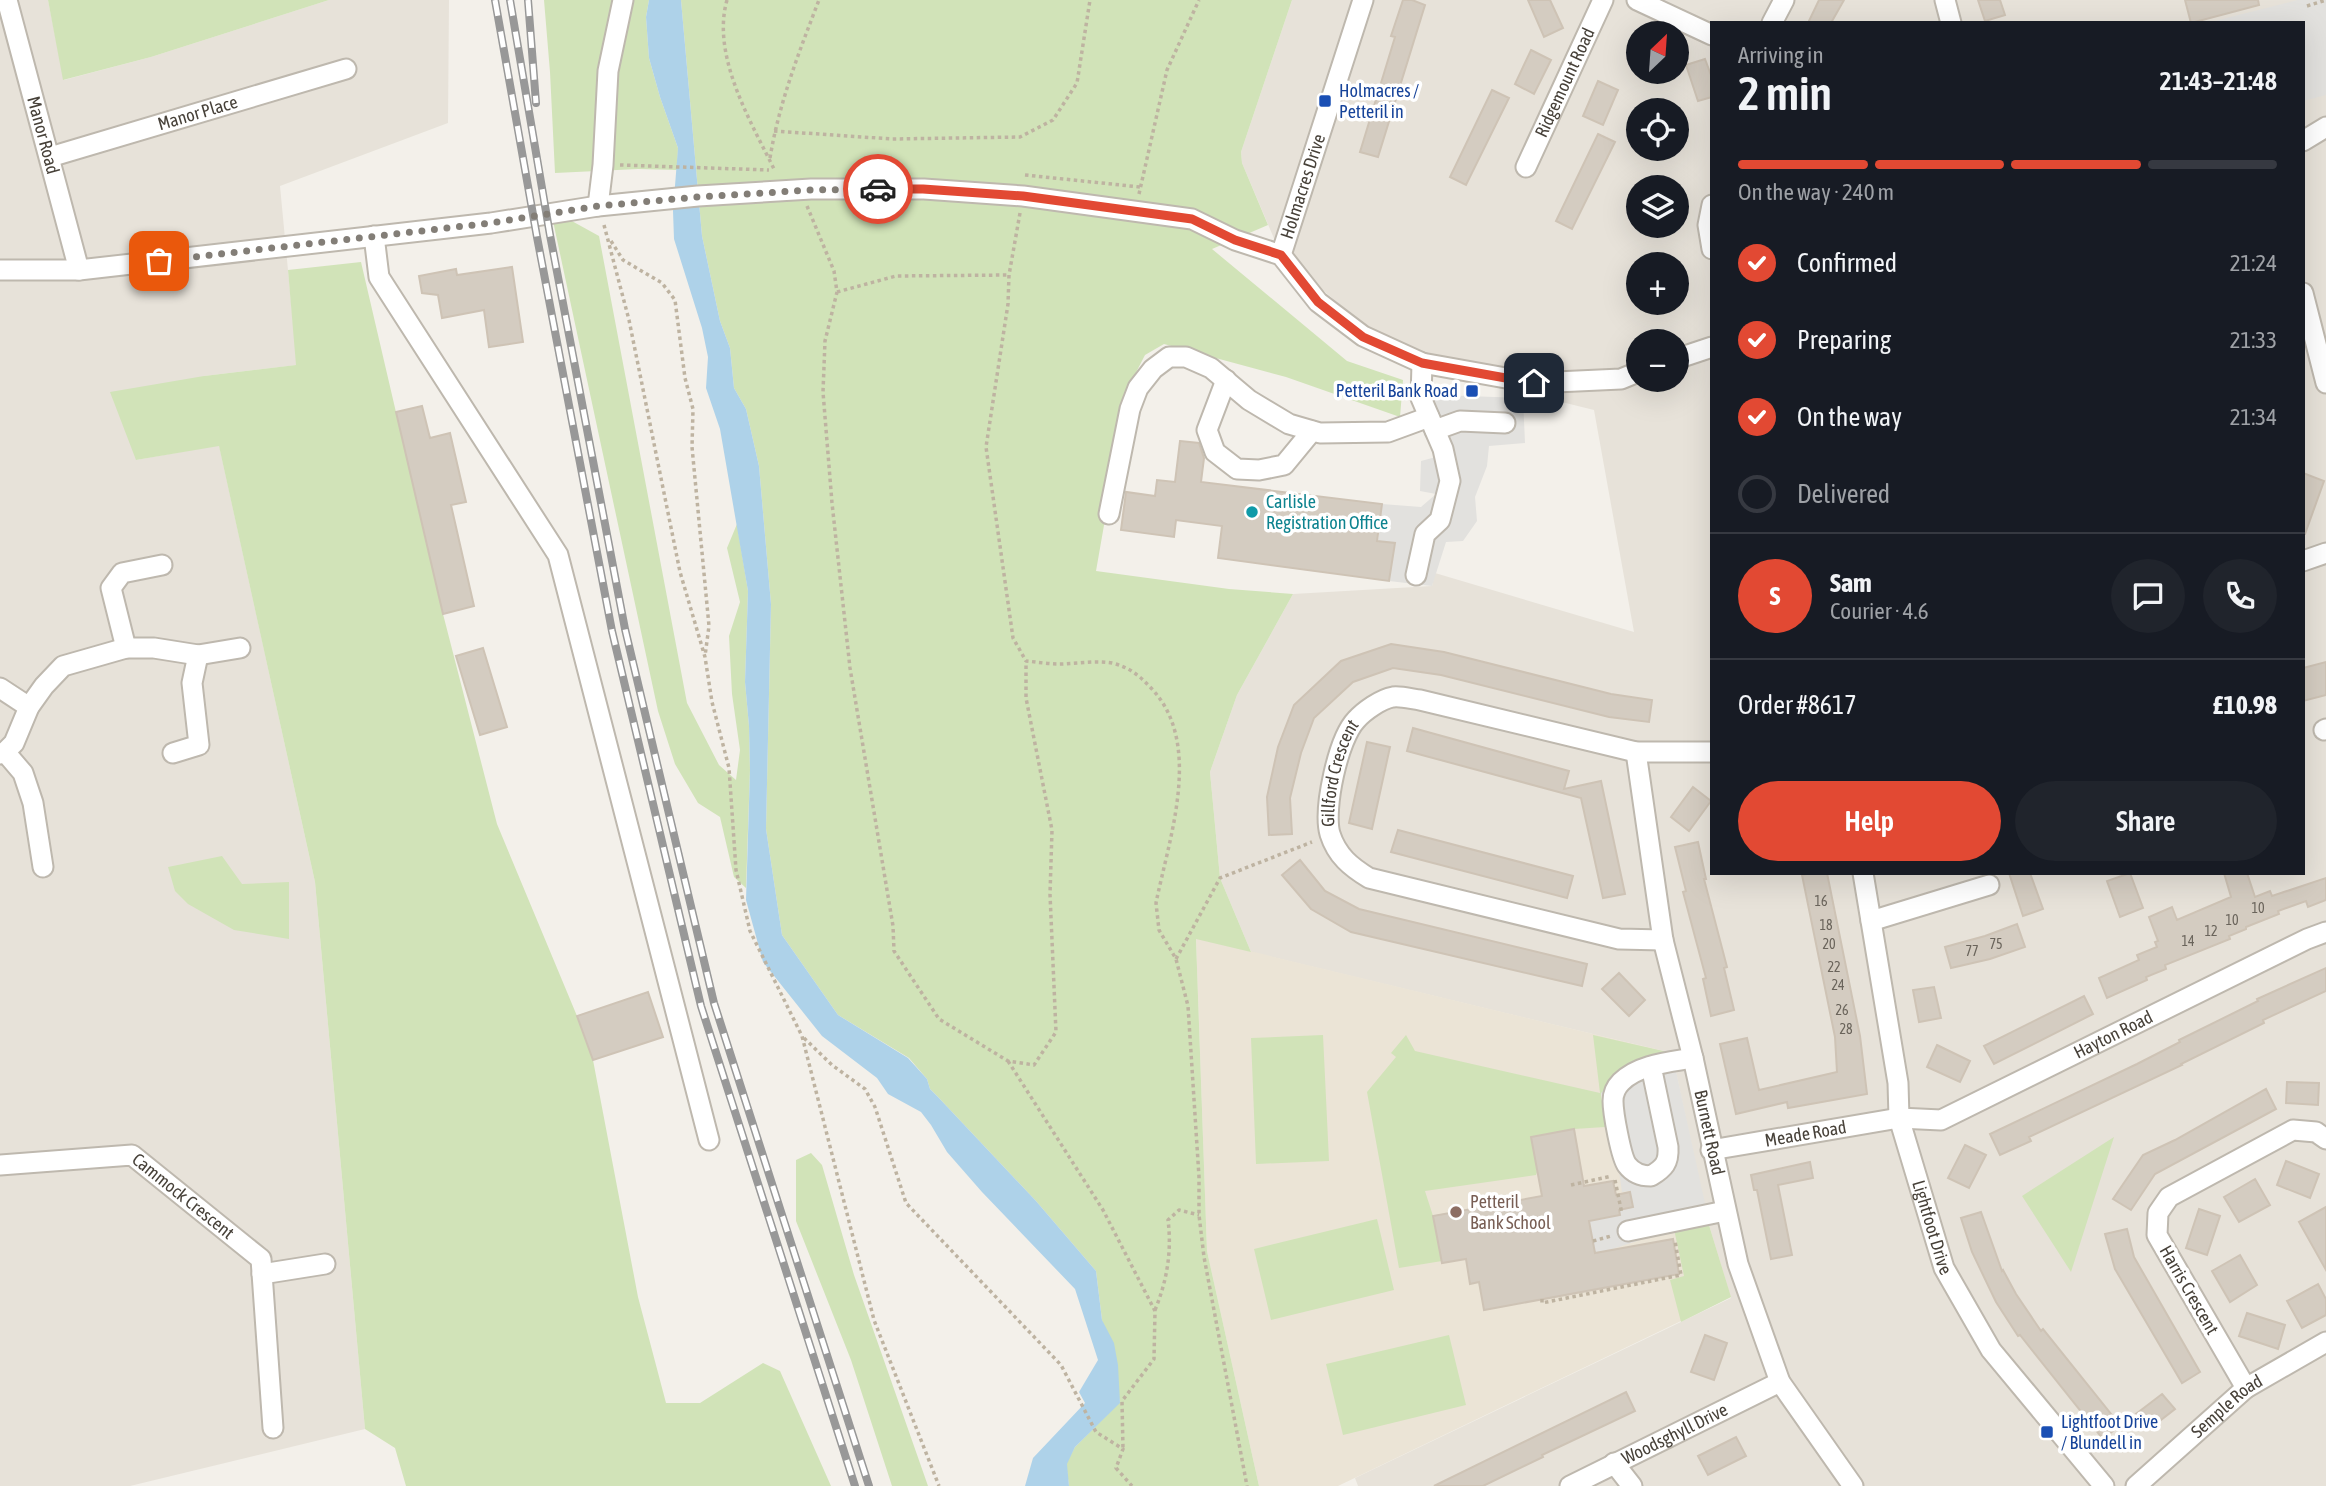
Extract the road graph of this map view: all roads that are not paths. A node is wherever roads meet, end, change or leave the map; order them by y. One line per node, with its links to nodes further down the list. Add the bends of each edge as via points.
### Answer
1 (7, 0): 14 (street, Manor Road)
2 (623, 0): 16 (street, via 608,71)
3 (1363, 0): 20 (street, Holmacres Drive)
4 (1604, 0): 15 (street, Ridgemount Road)
5 (1637, 0): 10 (street)
6 (1784, 0): 8 (street)
7 (1945, 0): 9 (street)
8 (1773, 21)
9 (1950, 21)
10 (1710, 34)
11 (346, 69): 14 (street, Manor Place)
12 (2326, 127): 13 (street)
13 (2305, 140)
14 (50, 157): 22 (street, Manor Road)
15 (1526, 167)
16 (598, 206): 19 (street); 20 (street, via 800,191 923,189 1023,196 1192,219)
17 (1710, 215): 18 (street)
18 (1710, 234)
19 (374, 236): 22 (street); 58 (street, via 379,277 558,555)
20 (1281, 255): 26 (street, via 1318,302 1363,337)
21 (0, 270): 22 (street)
22 (79, 270)
23 (2305, 310): 27 (street)
24 (1710, 348): 25 (street)
25 (1689, 355)
26 (1422, 363): 28 (street, via 1534,383); 31 (street, via 1421,398)
27 (2311, 363): 30 (street)
28 (1626, 377)
29 (1226, 380): 33 (street, via 1289,424); 33 (street, via 1207,430 1214,452 1237,469 1284,465); 34 (street, via 1186,357 1169,357 1153,369 1138,388 1130,409)
30 (2326, 383)
31 (1432, 423): 32 (street); 33 (street, via 1388,432); 38 (street, via 1450,481 1440,520 1425,534)
32 (1505, 423)
33 (1312, 431)
34 (1109, 514)
35 (2326, 553): 36 (street)
36 (2305, 560)
37 (162, 565): 39 (street, via 122,573 111,588)
38 (1416, 575)
39 (126, 648): 41 (street); 43 (street, via 63,666)
40 (240, 648): 41 (street)
41 (198, 655): 47 (street, via 192,683 199,745)
42 (0, 688): 43 (street)
43 (29, 707): 46 (street, via 14,743)
44 (1636, 752): 45 (street, Gillford Crescent); 53 (street, Burnett Road); 53 (street, Gillford Crescent, via 1393,697 1355,721 1345,739 1328,799 1328,818 1340,856 1368,878 1619,939)
45 (1710, 752)
46 (3, 753): 48 (street, via 23,773 33,803)
47 (173, 753)
48 (43, 867)
49 (1863, 875): 51 (street, Lightfoot Drive)
50 (1989, 885): 51 (street)
51 (1871, 921): 56 (street, Lightfoot Drive, via 1898,1083)
52 (2326, 932): 56 (street, Hayton Road, via 1941,1120)
53 (1663, 940): 54 (street, Burnett Road)
54 (1693, 1058): 55 (street); 59 (street, Burnett Road)
55 (1651, 1066): 55 (street, via 1622,1082 1613,1102 1625,1163 1632,1171 1651,1176 1669,1160)
56 (1899, 1118): 59 (street, Meade Road); 73 (street, Lightfoot Drive, via 1944,1268 1991,1350)
57 (2326, 1139): 67 (street, Harris Crescent, via 2316,1132 2293,1130 2169,1197 2158,1213 2157,1235)
58 (709, 1140)
59 (1712, 1150): 61 (street, Burnett Road)
60 (0, 1165): 64 (street, Cammock Crescent, via 132,1155 261,1259)
61 (1724, 1211): 62 (street); 66 (street, Burnett Road)
62 (1628, 1231)
63 (325, 1264): 64 (street)
64 (262, 1274): 68 (street, Cammock Crescent)
65 (2326, 1342): 67 (street, Semple Road)
66 (1780, 1382): 69 (street, Woodsghyll Drive); 72 (street, Burnett Road)
67 (2246, 1388): 74 (street, Semple Road)
68 (273, 1428)
69 (1614, 1463): 70 (street, Woodsghyll Drive); 71 (street)
70 (1570, 1486)
71 (1632, 1486)
72 (1853, 1486)
73 (2104, 1486)
74 (2136, 1486)

